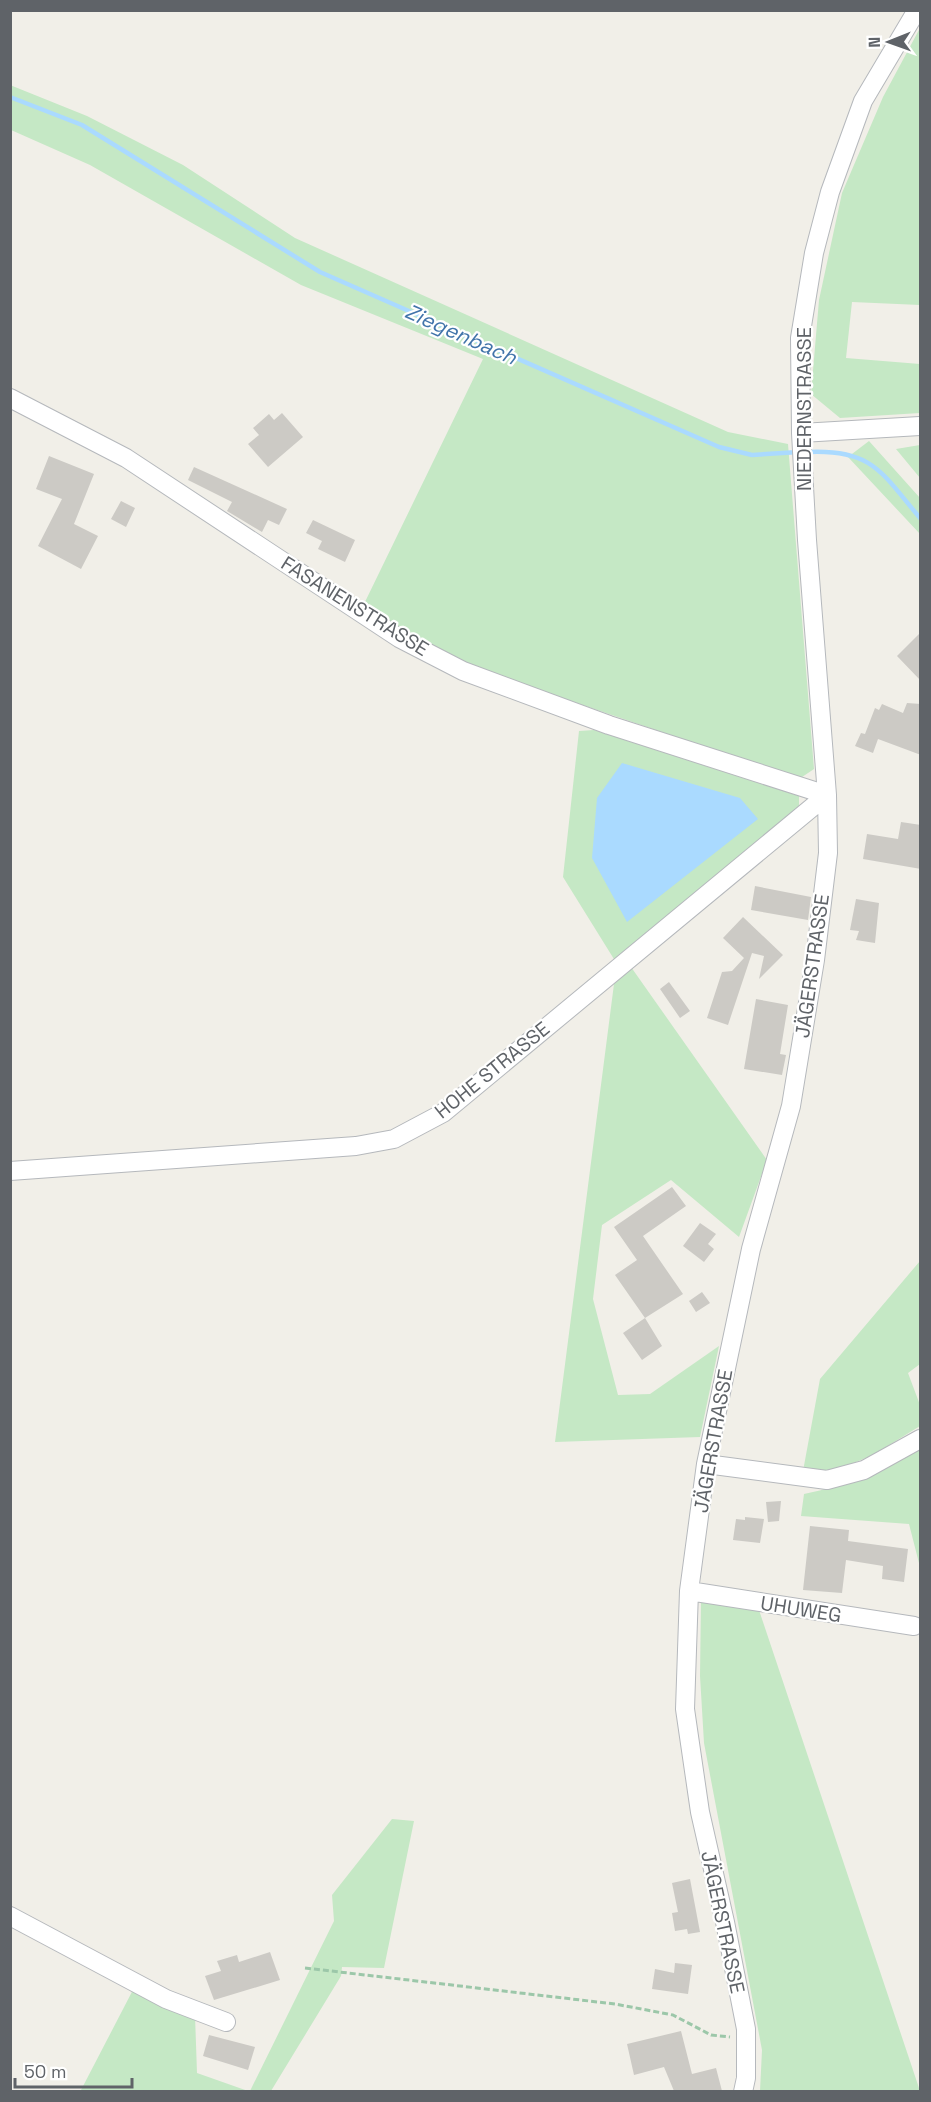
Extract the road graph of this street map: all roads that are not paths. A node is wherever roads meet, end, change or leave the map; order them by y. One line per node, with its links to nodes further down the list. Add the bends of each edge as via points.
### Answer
1 (917, 10): 4 (street, NIEDERNSTRASSE, via 863,101 830,192 814,253 800,338)
2 (10, 398): 5 (street, FASANENSTRASSE, via 126,458 399,638 463,671 609,725)
3 (921, 426): 4 (street)
4 (801, 437): 5 (street, NIEDERNSTRASSE)
5 (827, 795): 6 (street, HOHE STRASSE, via 443,1113 394,1139 356,1146); 8 (street, JÄGERSTRASSE, via 828,853 791,1106 751,1249)
6 (10, 1171)
7 (921, 1439): 8 (street, via 864,1470 827,1480)
8 (705, 1464): 9 (street, JÄGERSTRASSE)
9 (689, 1591): 10 (street, UHUWEG); 13 (street, JÄGERSTRASSE, via 685,1709 700,1812 746,2039)
10 (914, 1626)
11 (10, 1916): 12 (street, via 166,1999)
12 (225, 2022)
13 (743, 2091)

